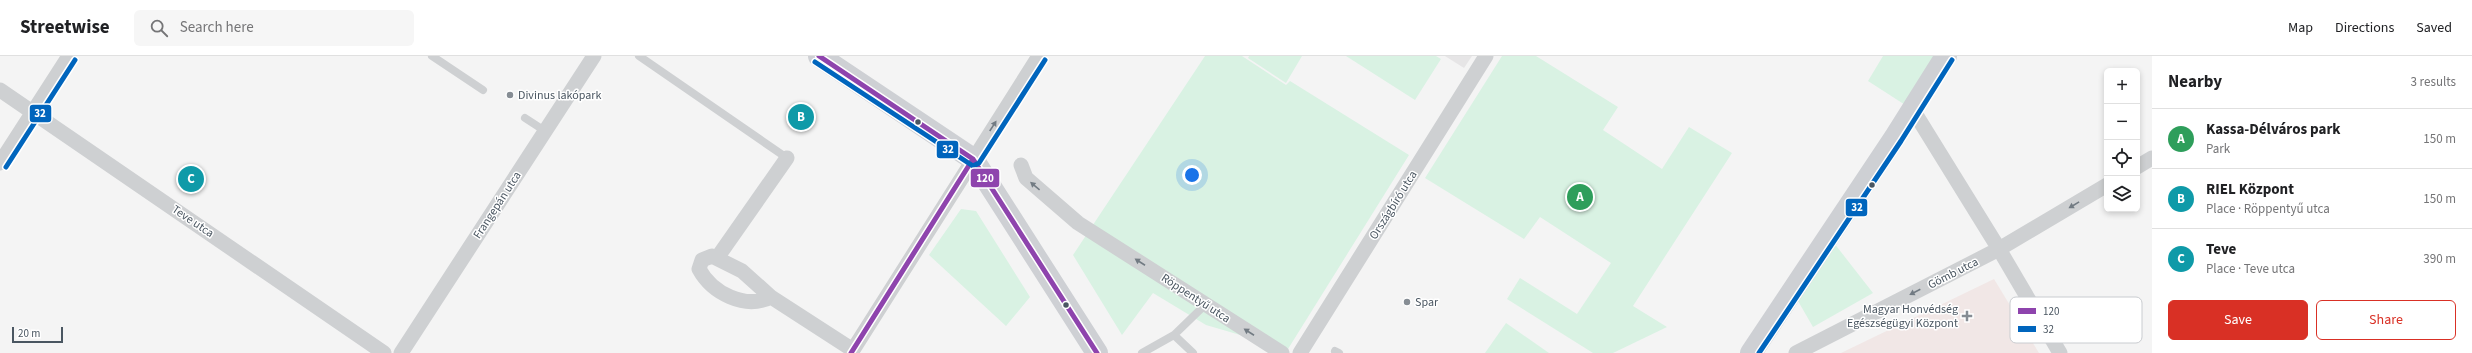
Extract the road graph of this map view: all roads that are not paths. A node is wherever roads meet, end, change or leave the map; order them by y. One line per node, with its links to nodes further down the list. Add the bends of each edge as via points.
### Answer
1 (69, 56): 12 (street)
2 (432, 56): 10 (lane)
3 (594, 56): 14 (street, Frangepán utca)
4 (639, 56): 15 (lane)
5 (819, 56): 17 (street)
6 (1039, 56): 17 (street, one-way to 6)
7 (1486, 56): 36 (street, Országbíró utca)
8 (1946, 56): 11 (street)
9 (0, 90): 12 (street, Teve utca)
10 (483, 90)
11 (1913, 110): 22 (street); 37 (street)
12 (33, 112): 18 (street); 30 (street, Teve utca)
13 (526, 118): 14 (lane)
14 (545, 131): 31 (street, Frangepán utca)
15 (787, 158): 23 (street)
16 (2152, 158): 20 (street)
17 (973, 159): 29 (street); 32 (street)
18 (0, 163)
19 (1021, 165): 26 (street, Röppentyű utca, one-way to 19, via 1078,223 1026,178)
20 (2140, 165)
21 (2104, 187): 22 (street, Gömb utca, one-way to 22)
22 (2000, 250): 25 (street); 38 (street, Gömb utca, one-way to 38)
23 (717, 258): 24 (street, via 742,272); 24 (street, via 706,257 699,269 713,287 745,302 760,302)
24 (771, 297): 29 (street)
25 (2027, 297)
26 (1206, 304): 27 (lane); 35 (street, Röppentyű utca, one-way to 26)
27 (1174, 335): 33 (lane); 34 (lane)
28 (2054, 343): 39 (street)
29 (852, 351)
30 (384, 353)
31 (401, 353)
32 (1097, 353)
33 (1142, 353)
34 (1193, 353)
35 (1282, 353)
36 (1300, 353)
37 (1750, 353)
38 (1796, 353)
39 (2060, 353)

